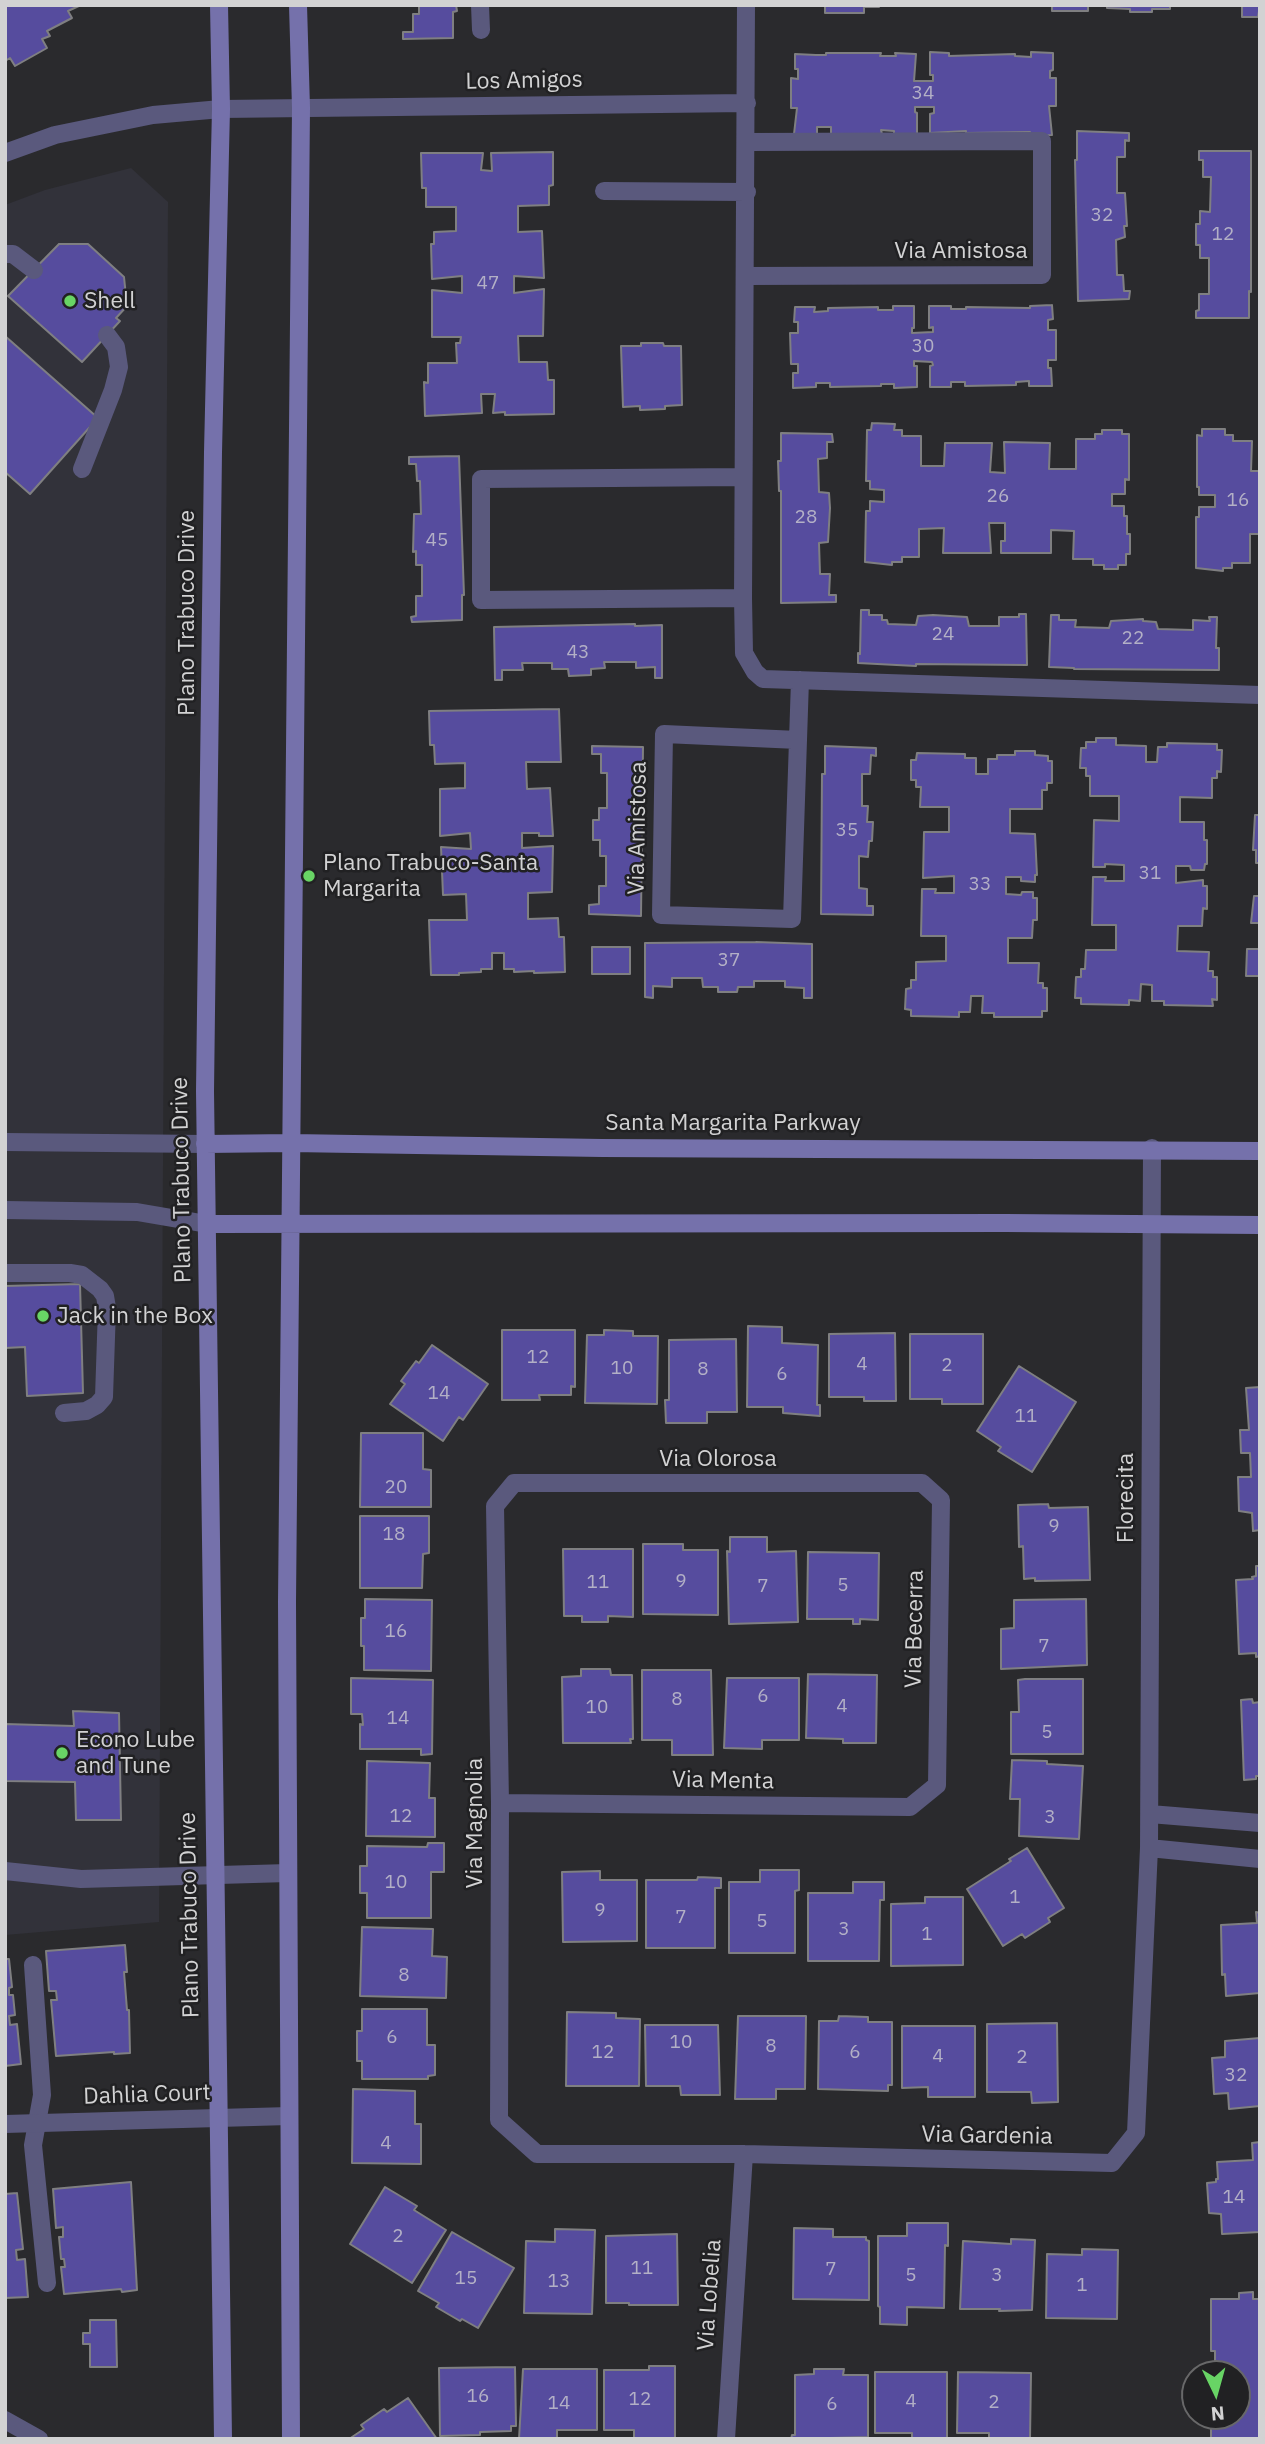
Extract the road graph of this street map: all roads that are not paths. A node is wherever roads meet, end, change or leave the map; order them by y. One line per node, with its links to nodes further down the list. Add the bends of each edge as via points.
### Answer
1 (219, 5): 8 (main road, Plano Trabuco Drive)
2 (298, 5): 7 (main road)
3 (480, 5): 5 (street)
4 (747, 5): 6 (street)
5 (481, 30)
6 (747, 103): 7 (street, Los Amigos); 9 (street)
7 (301, 108): 8 (street, Los Amigos); 24 (main road)
8 (221, 109): 10 (street, Los Amigos, via 153,115 55,135); 25 (main road, Plano Trabuco Drive)
9 (747, 142): 12 (street); 15 (street, Via Amistosa, via 1042,141 1042,275)
10 (5, 152)
11 (604, 191): 12 (street)
12 (747, 192): 15 (street)
13 (5, 254): 14 (street, via 13,254)
14 (34, 270)
15 (746, 276): 18 (street)
16 (107, 335): 17 (street, via 116,348 118,367)
17 (82, 469)
18 (743, 477): 19 (street); 19 (street, via 481,479 481,600)
19 (743, 598): 20 (street, via 744,653 755,672 763,678)
20 (800, 680): 21 (street); 22 (street, Via Amistosa)
21 (1260, 695)
22 (798, 740): 22 (street, Via Amistosa, via 792,919 661,915 664,734)
23 (5, 1142): 25 (street)
24 (292, 1143): 25 (main road, Santa Margarita Parkway); 26 (main road, Santa Margarita Parkway); 29 (main road)
25 (205, 1144): 30 (main road, Plano Trabuco Drive)
26 (1152, 1149): 27 (main road, Santa Margarita Parkway); 31 (street, Florecita)
27 (1260, 1151)
28 (5, 1210): 30 (street, via 138,1212)
29 (290, 1223): 30 (main road); 31 (main road); 44 (main road)
30 (206, 1224): 45 (main road, Plano Trabuco Drive)
31 (1150, 1224): 32 (main road); 39 (street, Florecita)
32 (1260, 1225)
33 (5, 1273): 34 (street, via 82,1275 105,1296 104,1396 86,1410)
34 (64, 1413)
35 (514, 1483): 36 (street, Via Olorosa); 38 (street, Via Magnolia, via 495,1506)
36 (922, 1483): 37 (street, Via Becerra, via 942,1500)
37 (937, 1785): 38 (street, Via Menta, via 910,1807)
38 (500, 1803): 51 (street, Via Magnolia, via 499,2120)
39 (1150, 1814): 40 (street); 41 (street, Florecita)
40 (1260, 1823)
41 (1149, 1848): 42 (street); 52 (street, Via Gardenia, via 1136,2133 1112,2163)
42 (1260, 1859)
43 (5, 1871): 45 (street, via 81,1879)
44 (288, 1873): 45 (street); 47 (main road)
45 (214, 1877): 48 (main road, Plano Trabuco Drive)
46 (33, 1965): 49 (street, via 42,2095)
47 (289, 2116): 48 (street, Dahlia Court); 57 (main road)
48 (217, 2117): 49 (street, Dahlia Court); 56 (main road, Plano Trabuco Drive)
49 (38, 2122): 50 (street, Dahlia Court); 53 (street, via 33,2145)
50 (5, 2124)
51 (537, 2154): 52 (street, Via Gardenia)
52 (744, 2154): 58 (street, Via Lobelia)
53 (47, 2283)
54 (5, 2420): 55 (street)
55 (39, 2439)
56 (223, 2439)
57 (290, 2439)
58 (726, 2439)

